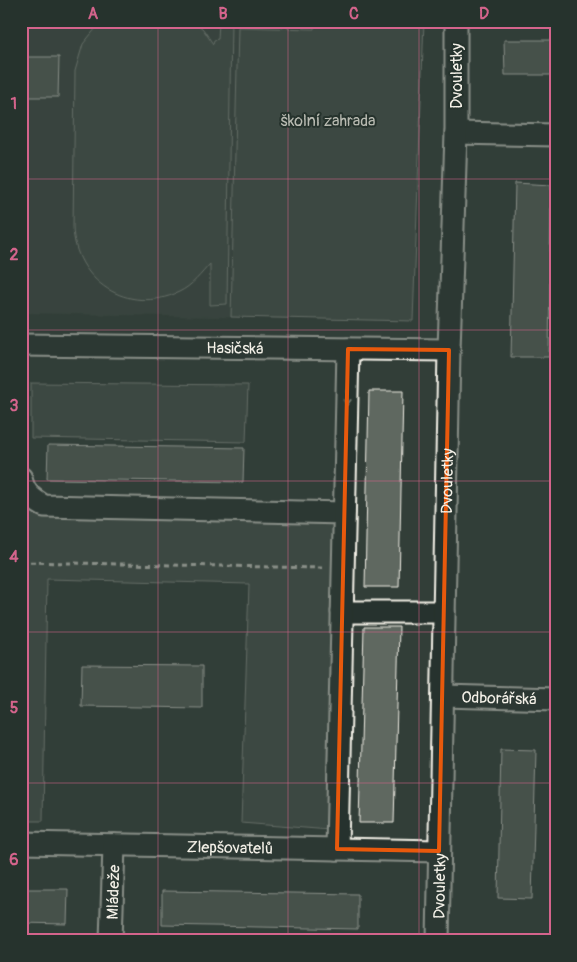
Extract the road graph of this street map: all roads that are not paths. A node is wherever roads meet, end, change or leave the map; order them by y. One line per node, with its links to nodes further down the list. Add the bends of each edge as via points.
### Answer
1 (456, 21): 2 (street, Dvouletky)
2 (456, 133): 3 (street); 6 (street, Dvouletky)
3 (556, 135)
4 (21, 345): 5 (street, Hasičská)
5 (348, 349): 6 (street, Hasičská); 8 (street, one-way to 8)
6 (449, 350): 10 (street, Dvouletky)
7 (21, 478): 8 (street, via 31,499 44,506)
8 (344, 513): 9 (street)
9 (342, 612): 10 (street); 15 (street)
10 (444, 612): 11 (street, Dvouletky)
11 (443, 696): 12 (street, Odborářská); 16 (street, Dvouletky)
12 (556, 699)
13 (21, 842): 14 (street, Zlepšovatelů)
14 (114, 845): 15 (street, Zlepšovatelů); 17 (street, Mládeže)
15 (337, 849): 16 (street, Zlepšovatelů)
16 (439, 851): 18 (street, Dvouletky)
17 (111, 941)
18 (438, 941)

